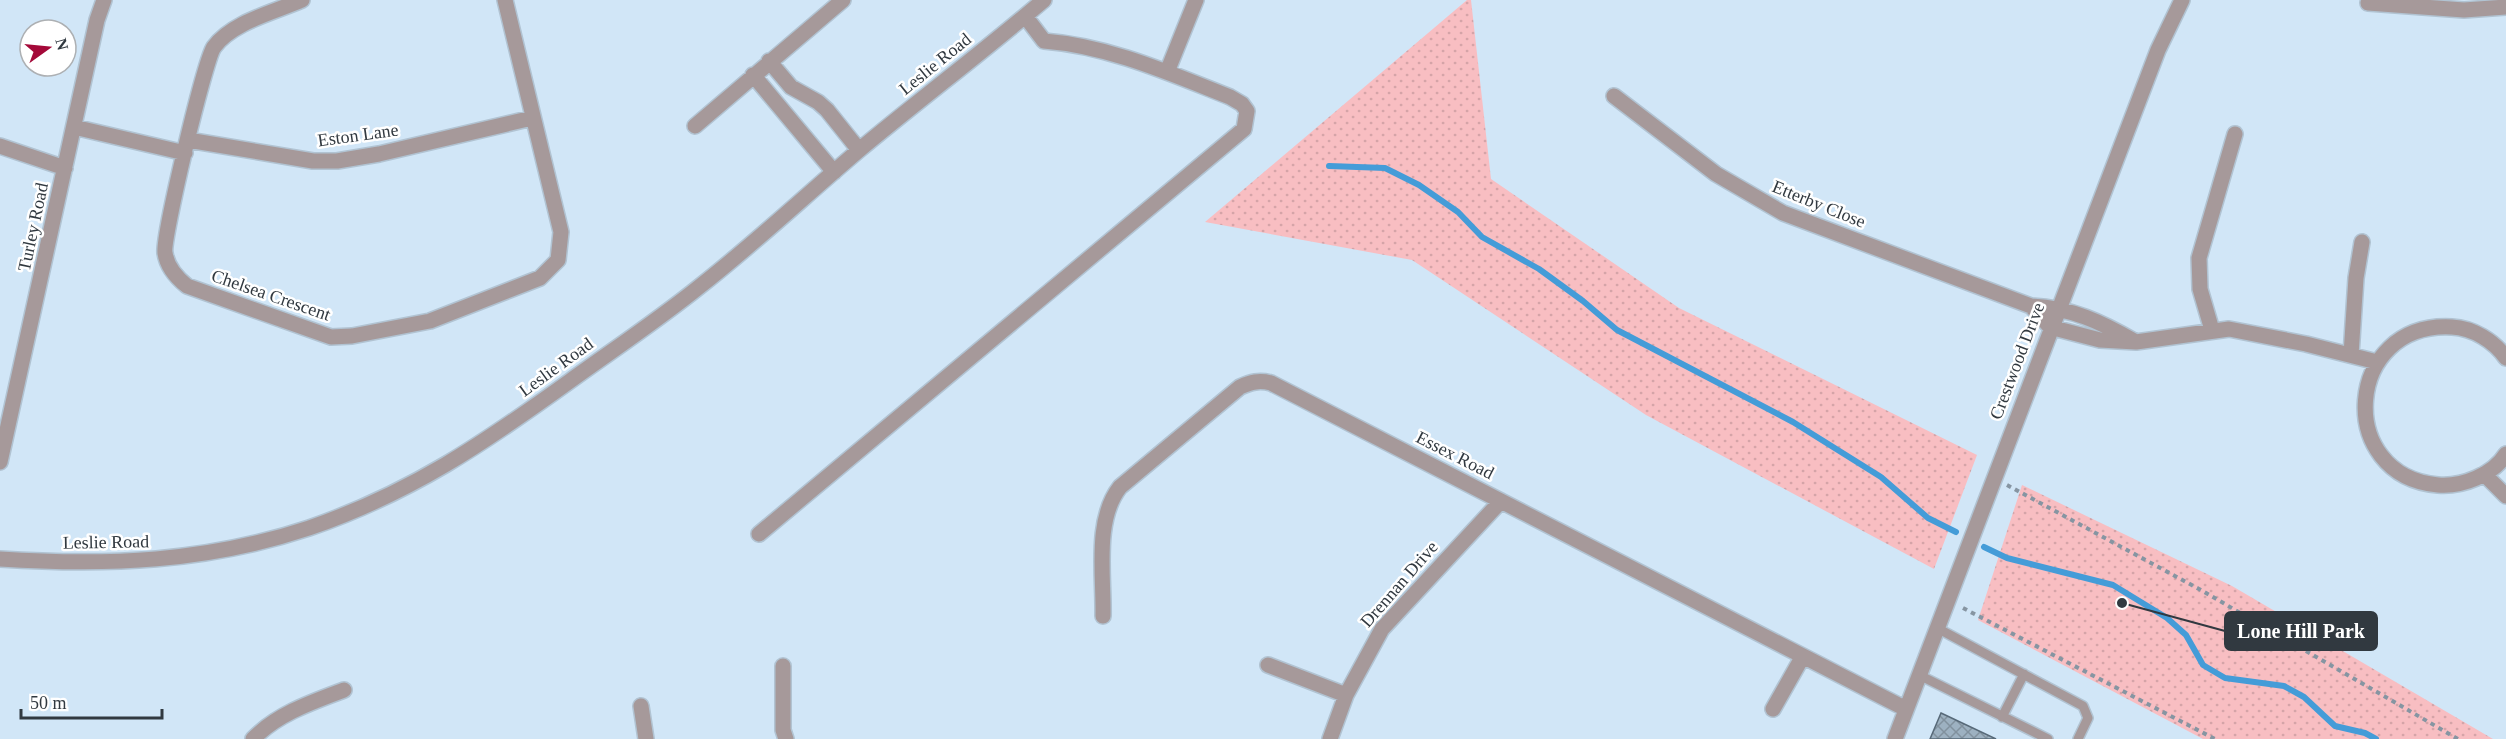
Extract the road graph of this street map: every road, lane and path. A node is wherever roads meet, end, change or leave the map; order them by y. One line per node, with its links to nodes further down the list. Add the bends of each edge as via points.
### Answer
1 (104, 0): 17 (street, Turley Road)
2 (302, 0): 20 (street, Chelsea Crescent, via 237,28 214,47)
3 (505, 0): 15 (street, Chelsea Crescent)
4 (843, 0): 11 (street)
5 (1044, 0): 10 (street, Leslie Road)
6 (1196, 0): 12 (street)
7 (2182, 0): 26 (street, Crestwood Drive, via 2158,50)
8 (2368, 3): 9 (street, via 2464,10)
9 (2506, 7)
10 (1024, 16): 12 (street, via 1044,41 1109,52); 21 (street, Leslie Road)
11 (769, 61): 13 (street); 21 (street, via 791,87 827,110)
12 (1167, 72): 40 (street, via 1242,104 1247,111 1244,129)
13 (753, 75): 16 (street); 23 (street)
14 (1614, 96): 25 (street, Etterby Close, via 1716,174 1775,209)
15 (532, 118): 20 (street, Eston Lane, via 337,161); 20 (street, Chelsea Crescent, via 561,232 558,260 551,269 540,278 430,321 352,336 331,337 312,332 187,286 176,277 164,252)
16 (695, 126)
17 (74, 127): 20 (street, Eston Lane); 22 (street, Turley Road)
18 (2235, 134): 28 (street, via 2199,258 2200,289)
19 (0, 146): 22 (street)
20 (187, 146)
21 (859, 150): 23 (street, Leslie Road)
22 (65, 168): 33 (street, Turley Road)
23 (834, 172): 41 (street, Leslie Road, via 693,292 498,433 442,470 363,508 276,538 171,559 69,564)
24 (2362, 242): 30 (street)
25 (2031, 306): 26 (street, Etterby Close); 27 (street, Etterby Close)
26 (2058, 307): 27 (street, Crestwood Drive); 29 (street, Etterby Close, via 2108,326)
27 (2050, 327): 29 (street, via 2100,340); 37 (street, Crestwood Drive)
28 (2212, 330): 29 (street); 30 (street, via 2251,332)
29 (2136, 342)
30 (2351, 355): 32 (street)
31 (2506, 358): 32 (street, via 2482,336 2460,328 2436,326 2413,332 2393,344)
32 (2377, 362): 36 (street, via 2367,384 2364,407 2368,431 2379,452 2395,469 2416,480 2439,485 2462,483)
33 (5, 410): 35 (street, Turley Road)
34 (2506, 454): 36 (street)
35 (0, 462)
36 (2484, 474): 38 (street)
37 (1994, 478): 42 (street, Crestwood Drive); 64 (path, via 2199,589)
38 (2506, 496)
39 (1501, 501): 43 (street, Essex Road, via 1271,383 1251,382 1112,497 1104,528); 45 (street, Essex Road); 51 (street, Drennan Drive, via 1382,629)
40 (759, 534)
41 (0, 559)
42 (1947, 600): 44 (street, Crestwood Drive); 63 (path)
43 (1103, 616)
44 (1937, 628): 48 (lane); 49 (street, Crestwood Drive)
45 (1803, 657): 53 (street); 54 (street, Essex Road)
46 (1268, 665): 51 (street)
47 (783, 666): 58 (street)
48 (2024, 674): 55 (lane); 62 (lane, via 2083,706 2088,718)
49 (1919, 675): 54 (street, Crestwood Drive); 55 (lane)
50 (344, 690): 56 (street, via 302,706)
51 (1346, 695): 59 (street, Drennan Drive)
52 (641, 706): 57 (street)
53 (1773, 709)
54 (1906, 709): 60 (street, Crestwood Drive)
55 (2002, 717): 61 (lane)
56 (253, 739)
57 (646, 739)
58 (786, 739)
59 (1330, 739)
60 (1895, 739)
61 (2048, 739)
62 (2078, 739)
63 (2215, 739)
64 (2458, 739)

